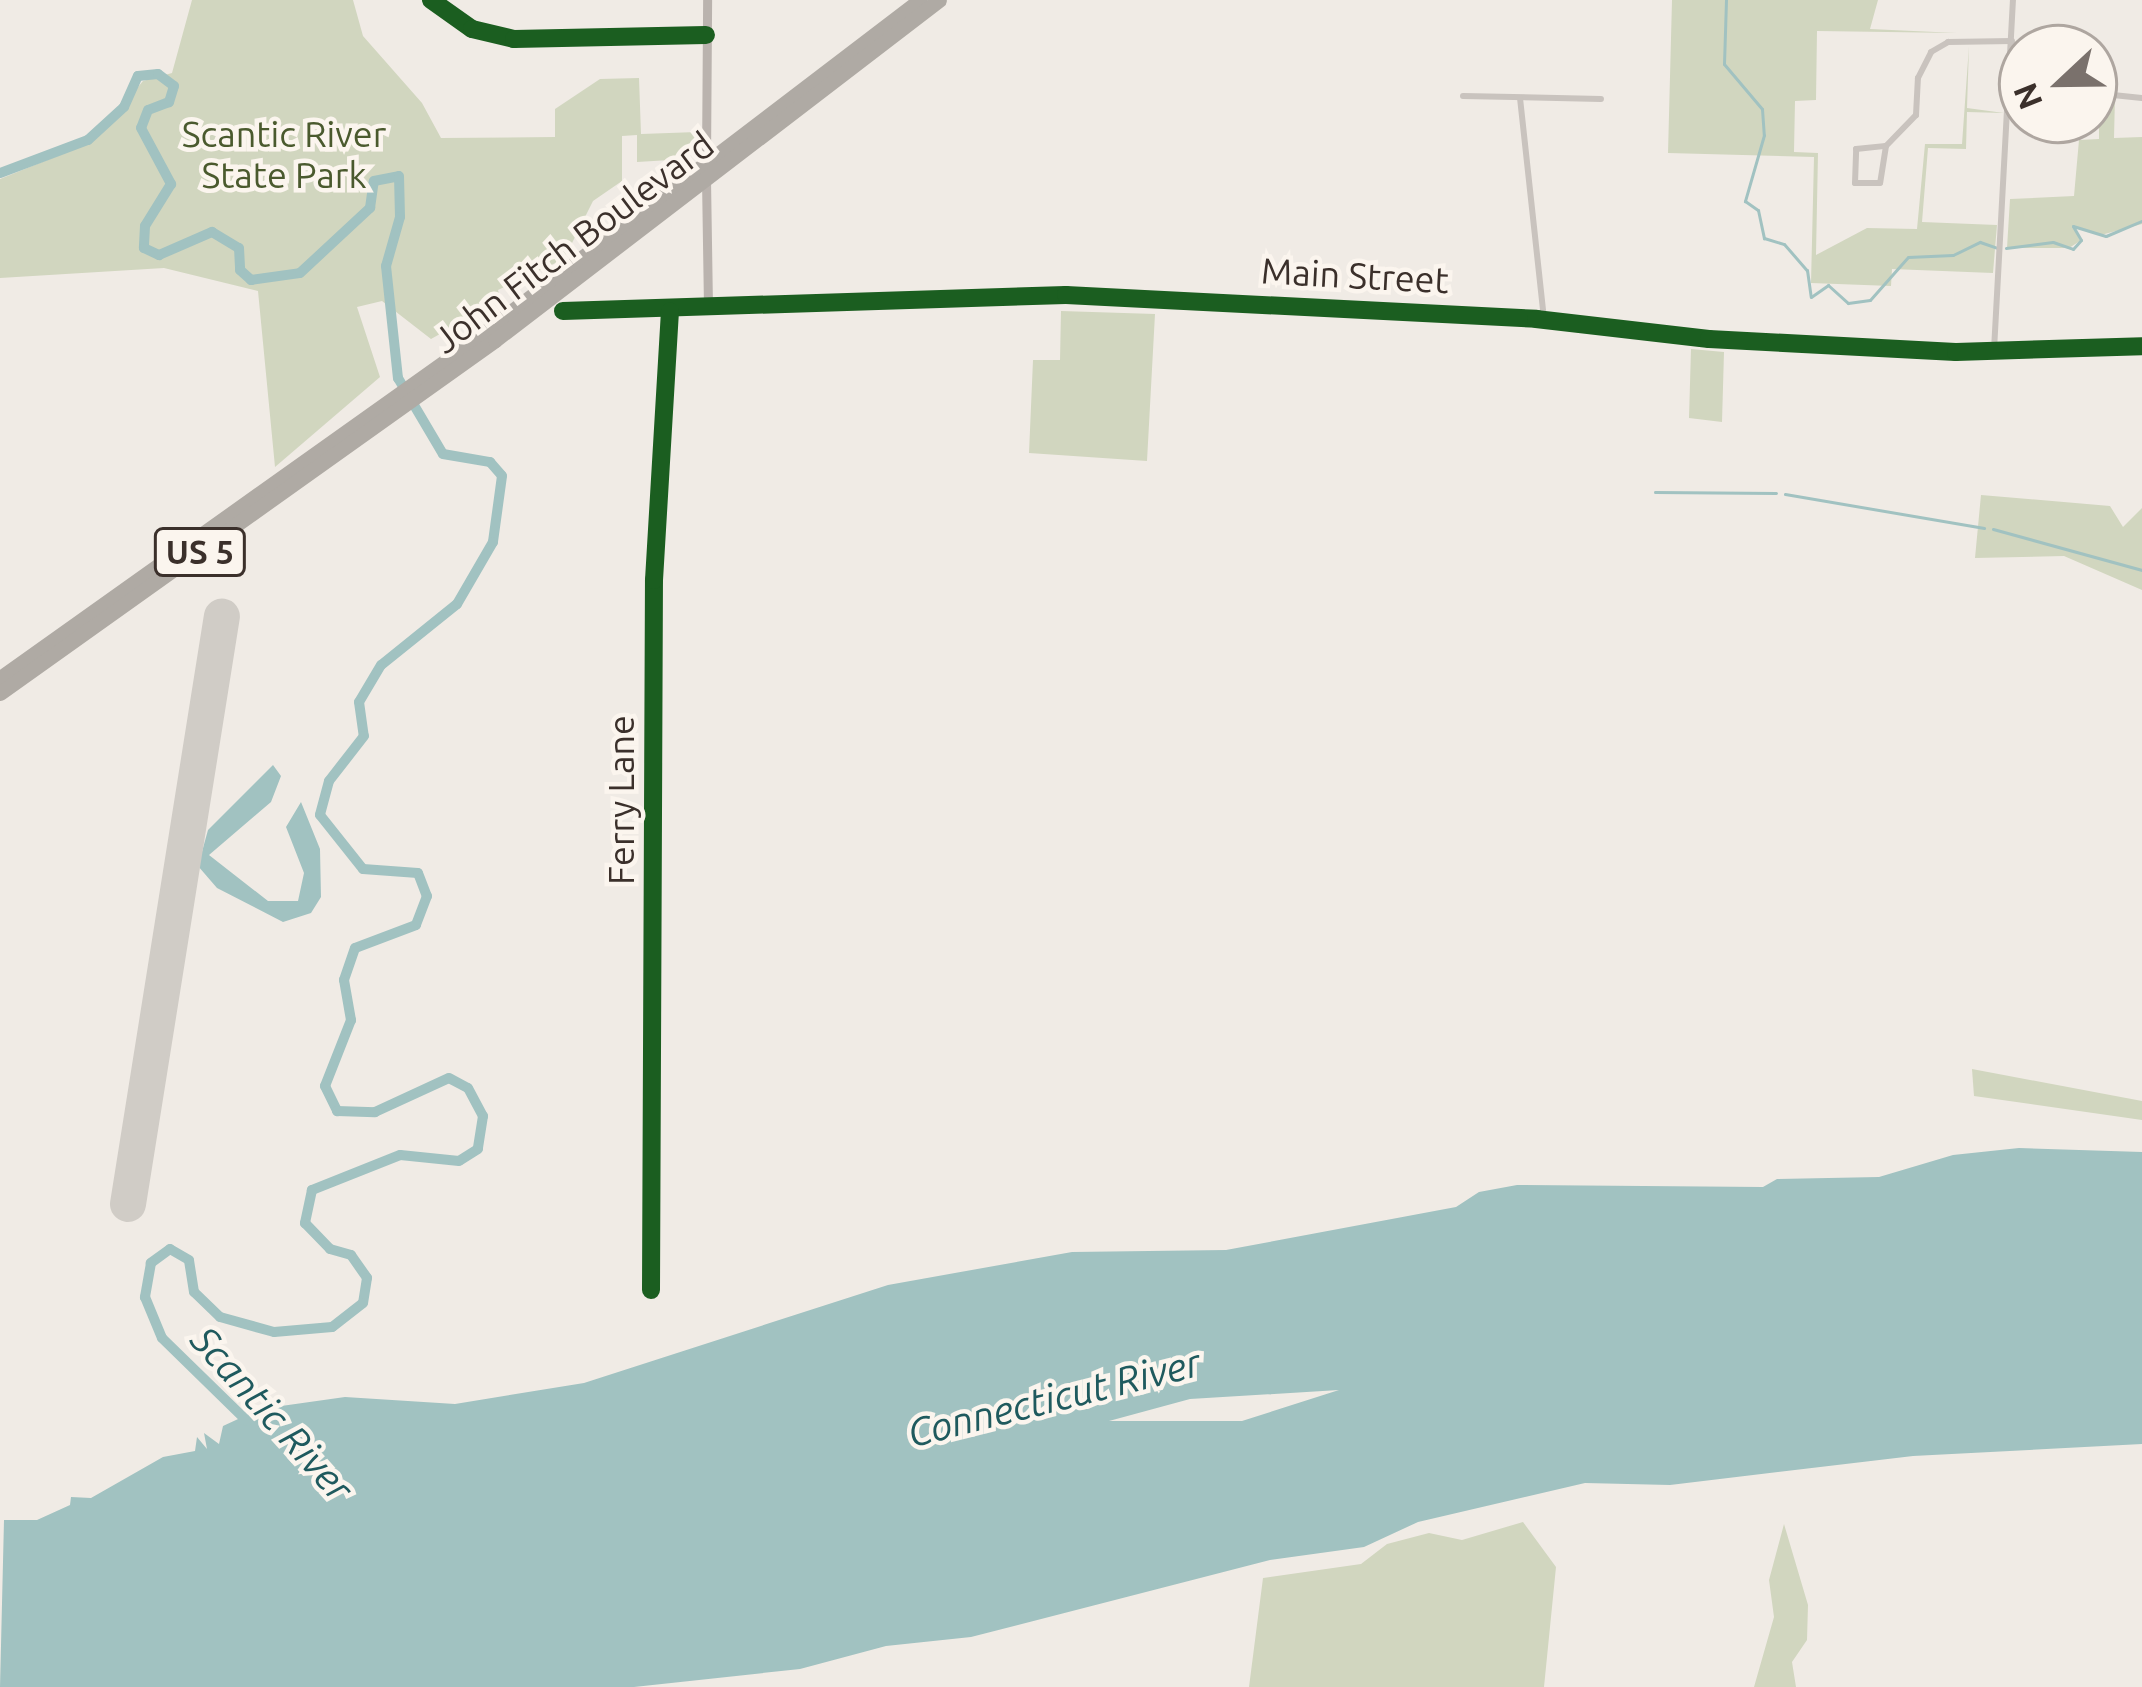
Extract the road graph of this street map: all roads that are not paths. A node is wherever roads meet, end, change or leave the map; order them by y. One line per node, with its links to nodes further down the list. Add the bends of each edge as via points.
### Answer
1 (431, 0): 5 (street, via 490,36)
2 (707, 0): 5 (street)
3 (920, 0): 12 (highway, John Fitch Boulevard / US 5)
4 (940, 0): 12 (highway, John Fitch Boulevard / US 5)
5 (706, 35): 12 (street)
6 (1998, 40): 11 (street, via 1959,40 1930,52 1918,78 1916,115)
7 (1463, 96): 8 (street)
8 (1520, 98): 9 (street); 16 (street)
9 (1601, 99)
10 (2007, 144): 18 (street)
11 (1886, 146): 11 (street, via 1856,149 1855,183 1880,183)
12 (706, 172): 13 (street); 19 (highway, John Fitch Boulevard / US 5)
13 (708, 309): 15 (street, Main Street); 16 (street, Main Street, via 1066,295)
14 (563, 311): 15 (street, Main Street)
15 (670, 311): 22 (street, Ferry Lane, via 654,580)
16 (1544, 320): 18 (street, Main Street, via 1709,339)
17 (2142, 346): 18 (street, Main Street)
18 (1994, 353)
19 (234, 520): 20 (highway, John Fitch Boulevard / US 5); 21 (highway, John Fitch Boulevard / US 5)
20 (0, 678)
21 (0, 693)
22 (651, 1290)

